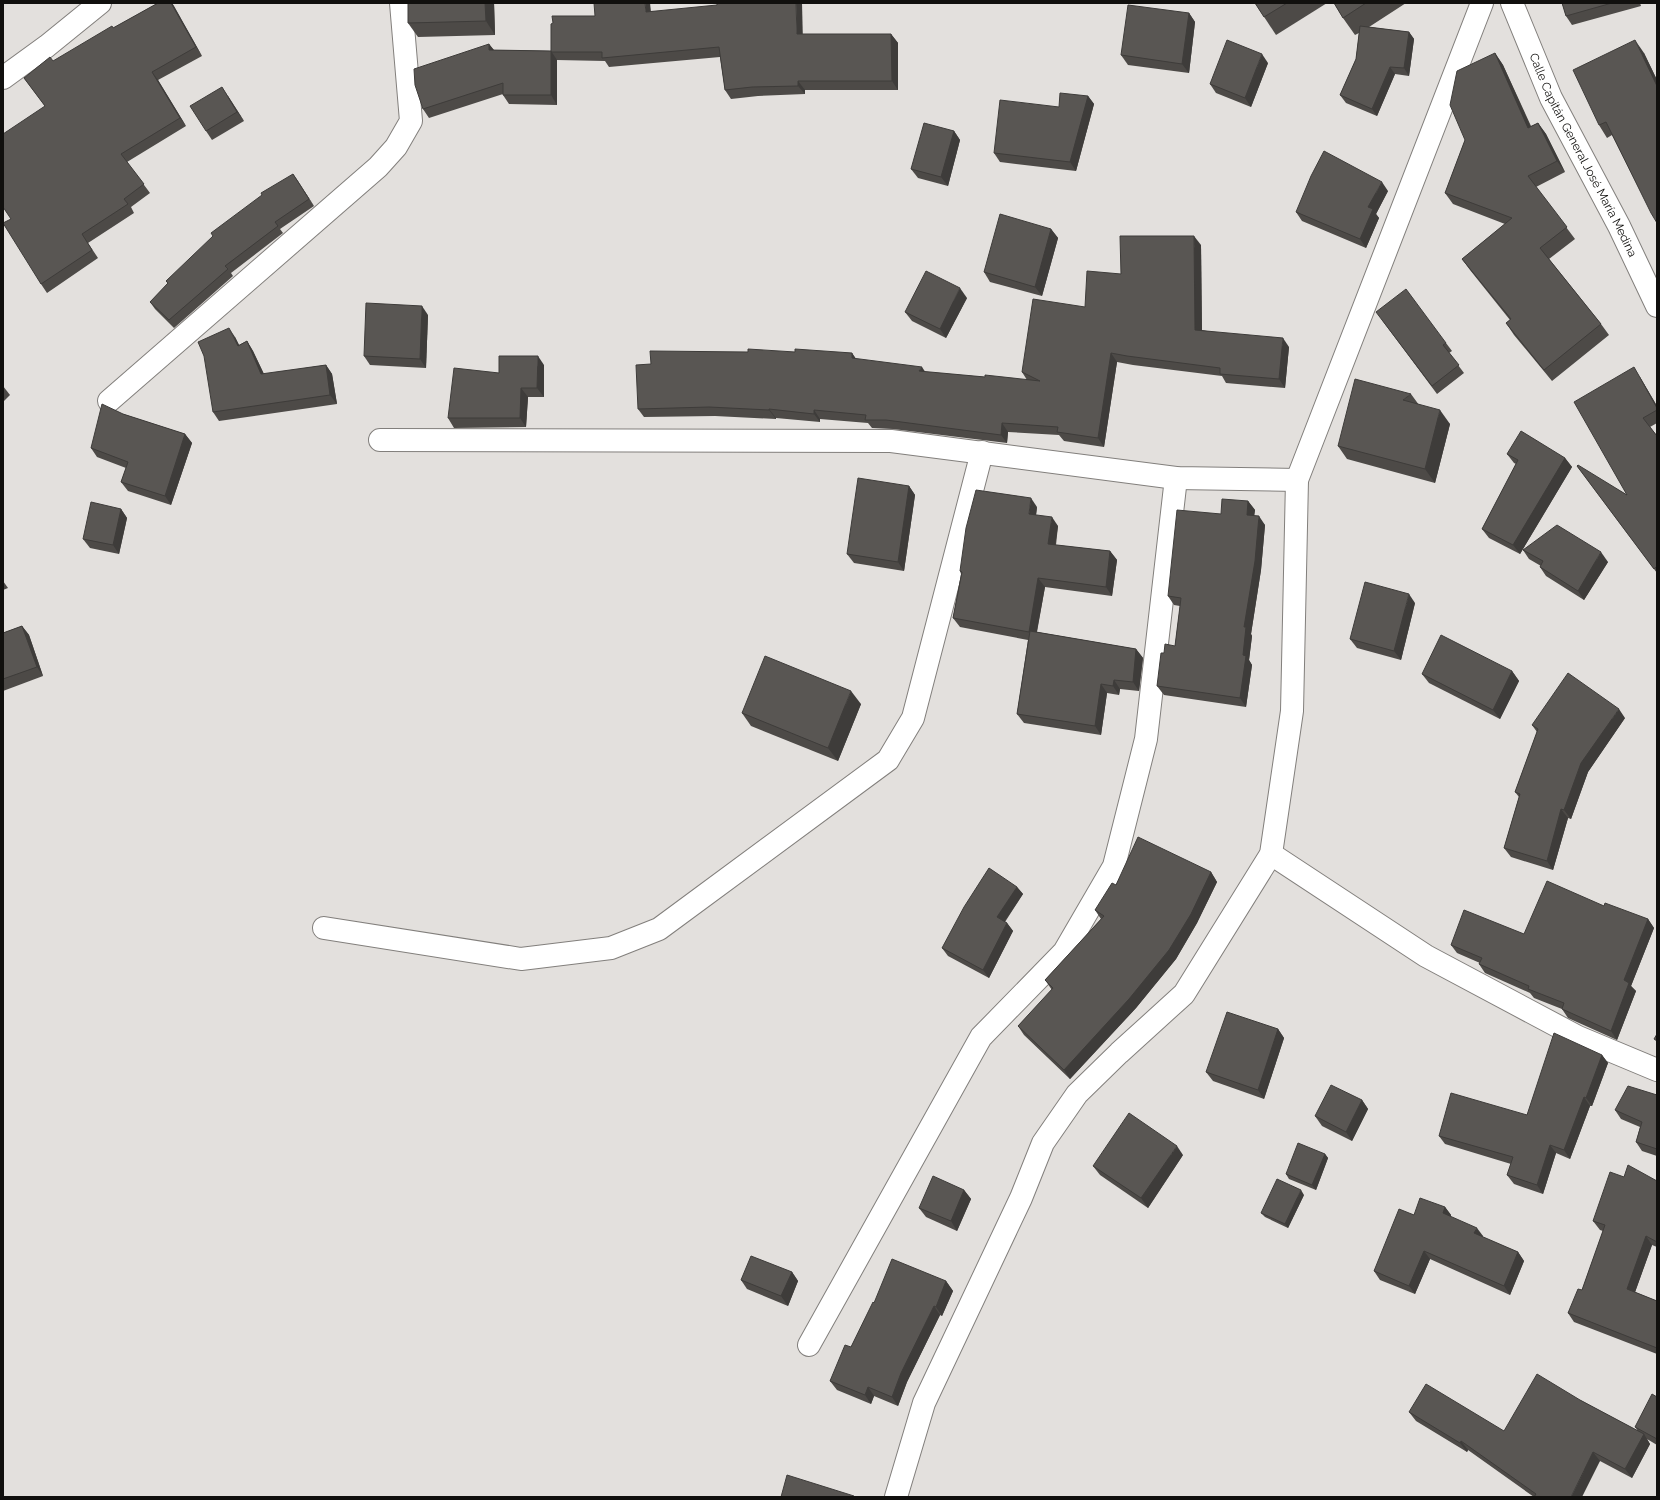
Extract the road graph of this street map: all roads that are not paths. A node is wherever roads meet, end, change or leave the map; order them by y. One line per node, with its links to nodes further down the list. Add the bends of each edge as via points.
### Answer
1 (100, 3): 5 (street)
2 (401, 3): 7 (street, via 411,121 396,147 378,167)
3 (1482, 3): 11 (street)
4 (1512, 3): 6 (street, Calle Capitán General José María Medina, via 1551,98 1619,226)
5 (3, 78)
6 (1657, 306)
7 (109, 401)
8 (380, 440): 9 (street, via 891,441)
9 (982, 452): 10 (street); 13 (street, via 913,718 888,760 659,928 611,948 521,958)
10 (1176, 478): 11 (street); 15 (street, via 1146,739 1114,866 1064,952 981,1037)
11 (1297, 480): 12 (street, via 1292,711)
12 (1271, 854): 14 (street, via 1426,956 1578,1037); 16 (street, via 1184,994 1077,1094 1043,1143 1021,1198 924,1403)
13 (324, 928)
14 (1657, 1070)
15 (809, 1345)
16 (896, 1497)

